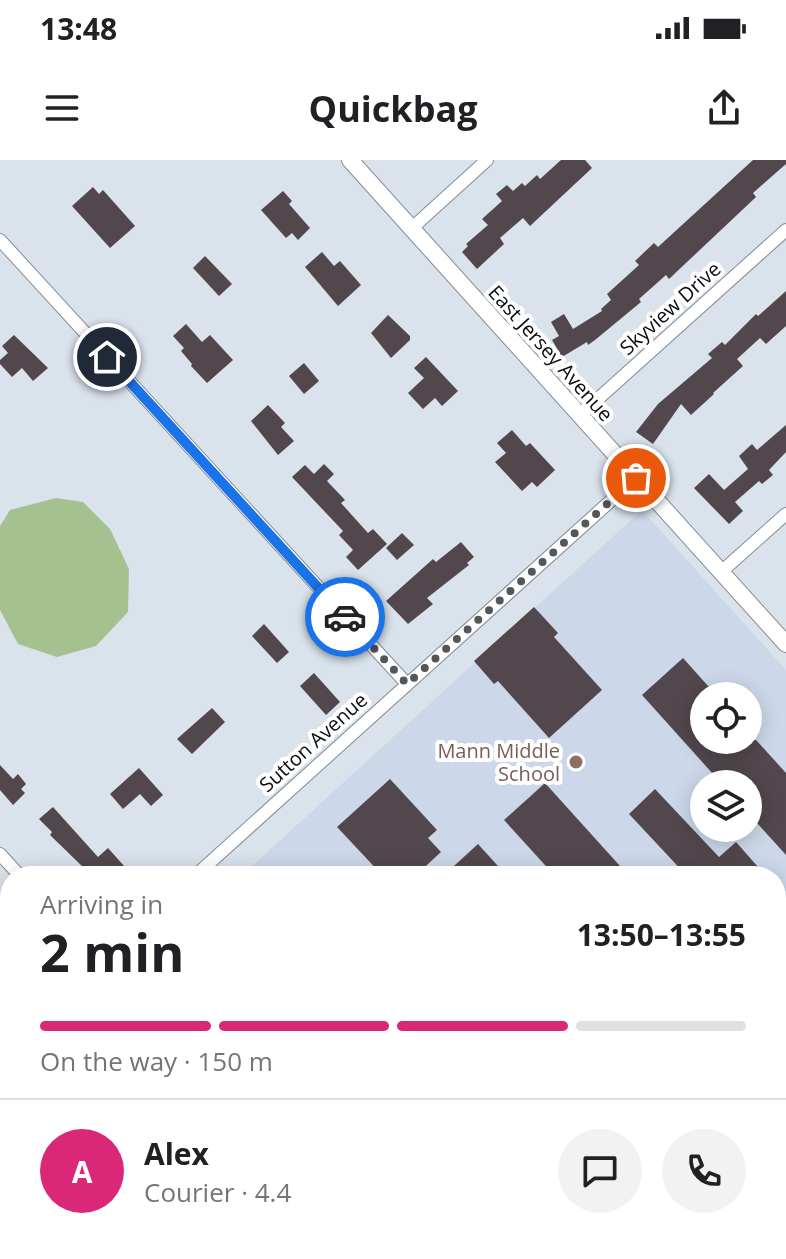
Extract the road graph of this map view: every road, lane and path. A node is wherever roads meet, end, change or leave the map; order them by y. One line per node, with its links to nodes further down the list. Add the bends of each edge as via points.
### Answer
1 (350, 160): 3 (street, East Jersey Avenue)
2 (487, 160): 3 (street)
3 (412, 228): 6 (street, East Jersey Avenue)
4 (786, 230): 6 (street, Skyview Drive)
5 (0, 240): 11 (street)
6 (580, 415): 7 (street, East Jersey Avenue)
7 (636, 478): 9 (street, East Jersey Avenue); 11 (street, Sutton Avenue)
8 (786, 514): 9 (street)
9 (721, 572): 10 (street, East Jersey Avenue)
10 (786, 644)
11 (407, 684): 12 (street, Sutton Avenue)
12 (206, 866)

